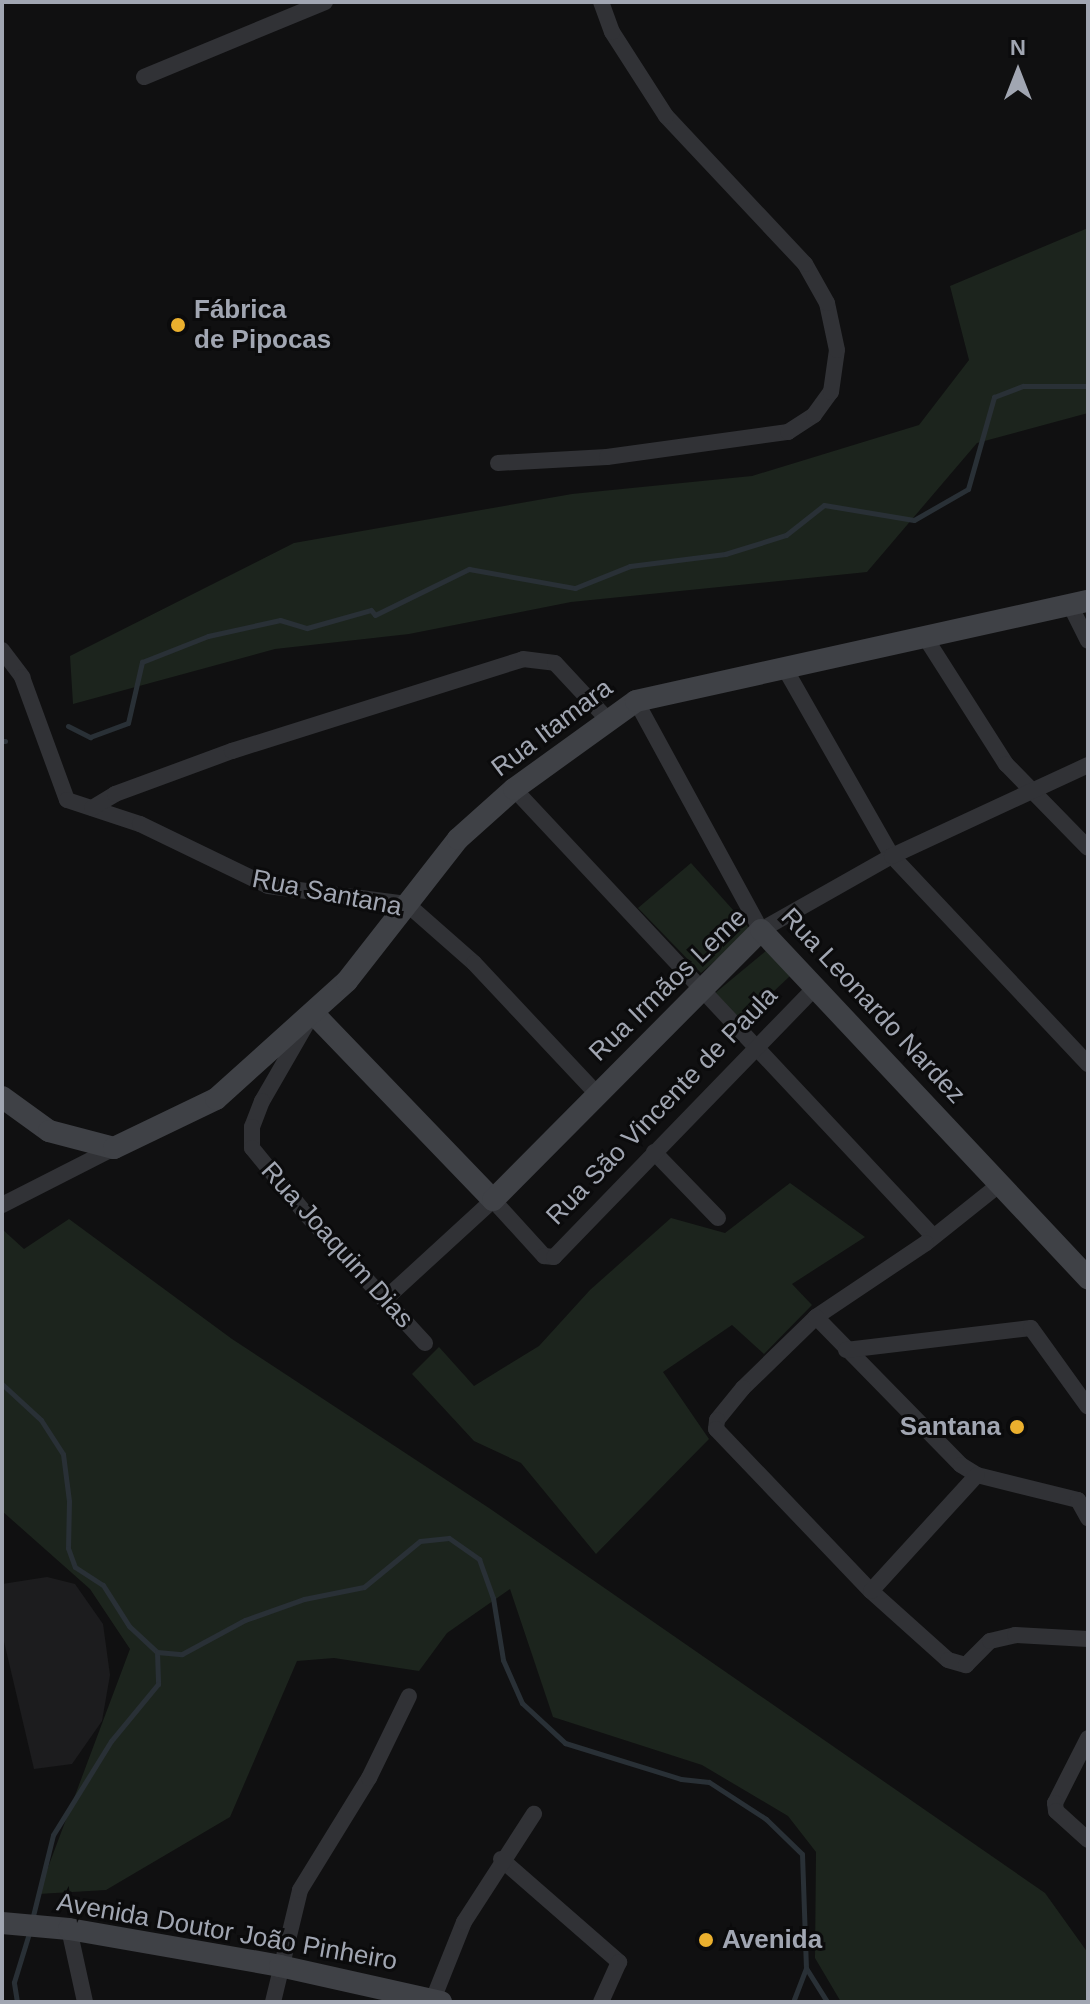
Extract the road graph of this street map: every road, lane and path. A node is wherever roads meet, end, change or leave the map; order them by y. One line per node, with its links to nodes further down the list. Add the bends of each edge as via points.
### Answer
1 (325, 2): 3 (street)
2 (601, 2): 4 (street, via 612,32 666,116 805,264 830,315 837,350 831,392 814,415 788,432 607,457)
3 (144, 77)
4 (498, 463)
5 (1079, 603): 6 (street, Rua Itamara); 7 (street)
6 (925, 637): 9 (street, Rua Itamara); 14 (street)
7 (1088, 641)
8 (2, 650): 15 (street, Rua Santana, via 22,677 67,800)
9 (784, 667): 10 (street, Rua Itamara); 17 (street)
10 (636, 701): 11 (street, Rua Itamara); 19 (street, Rua Leonardo Nardez)
11 (607, 719): 13 (street, Rua Itamara); 15 (street, via 555,663 523,659 232,751 115,794)
12 (1088, 765): 14 (street, Rua Irmãos Leme)
13 (514, 789): 18 (street, Rua Itamara, via 458,839); 21 (street)
14 (1029, 793): 16 (street); 17 (street, Rua Irmãos Leme)
15 (92, 808): 18 (street, Rua Santana, via 140,824 268,886)
16 (1088, 848)
17 (892, 856): 19 (street, Rua Irmãos Leme); 24 (street)
18 (407, 904): 22 (street, Rua Itamara, via 363,963); 25 (street, Rua Santana, via 474,963)
19 (761, 930): 20 (street, Rua Leonardo Nardez); 21 (street, Rua Irmãos Leme)
20 (816, 987): 23 (street, Rua São Vincente de Paula); 29 (street, Rua Leonardo Nardez)
21 (701, 988): 23 (street); 25 (street, Rua Irmãos Leme)
22 (312, 1016): 27 (street, Rua Itamara, via 216,1099); 30 (street, Rua São Vincente de Paula); 35 (street, Rua Joaquim Dias, via 262,1101 249,1140 305,1213)
23 (757, 1048): 28 (street, Rua São Vincente de Paula); 33 (street)
24 (1088, 1064)
25 (596, 1093): 30 (street, Rua Irmãos Leme)
26 (2, 1097): 27 (street, via 49,1131)
27 (114, 1148): 31 (street)
28 (654, 1152): 30 (street, Rua São Vincente de Paula, via 549,1259); 32 (street)
29 (1000, 1184): 33 (street); 34 (street, Rua Leonardo Nardez)
30 (493, 1200): 35 (street, Rua Irmãos Leme)
31 (2, 1205)
32 (718, 1218)
33 (933, 1236): 36 (street)
34 (1088, 1278)
35 (384, 1300): 37 (street, Rua Joaquim Dias)
36 (816, 1317): 38 (street); 43 (street, via 717,1420 718,1435)
37 (425, 1343)
38 (846, 1350): 39 (street, via 1031,1328 1058,1358); 40 (street, via 911,1418)
39 (1088, 1407)
40 (977, 1475): 41 (street); 43 (street)
41 (1083, 1498): 42 (street)
42 (1088, 1518)
43 (871, 1591): 44 (street, via 958,1665 966,1665 990,1641 1002,1637)
44 (1088, 1639)
45 (409, 1696): 52 (street, via 369,1778 300,1890)
46 (1088, 1738): 48 (street, via 1055,1803 1056,1811)
47 (534, 1814): 49 (street)
48 (1088, 1840)
49 (501, 1859): 53 (street, via 464,1922); 56 (street, via 619,1962)
50 (9, 1923): 51 (street, Avenida Doutor João Pinheiro)
51 (65, 1929): 52 (street, Avenida Doutor João Pinheiro); 54 (street)
52 (280, 1966): 53 (street, Avenida Doutor João Pinheiro); 55 (street)
53 (435, 2001)
54 (85, 2002)
55 (273, 2002)
56 (601, 2002)

